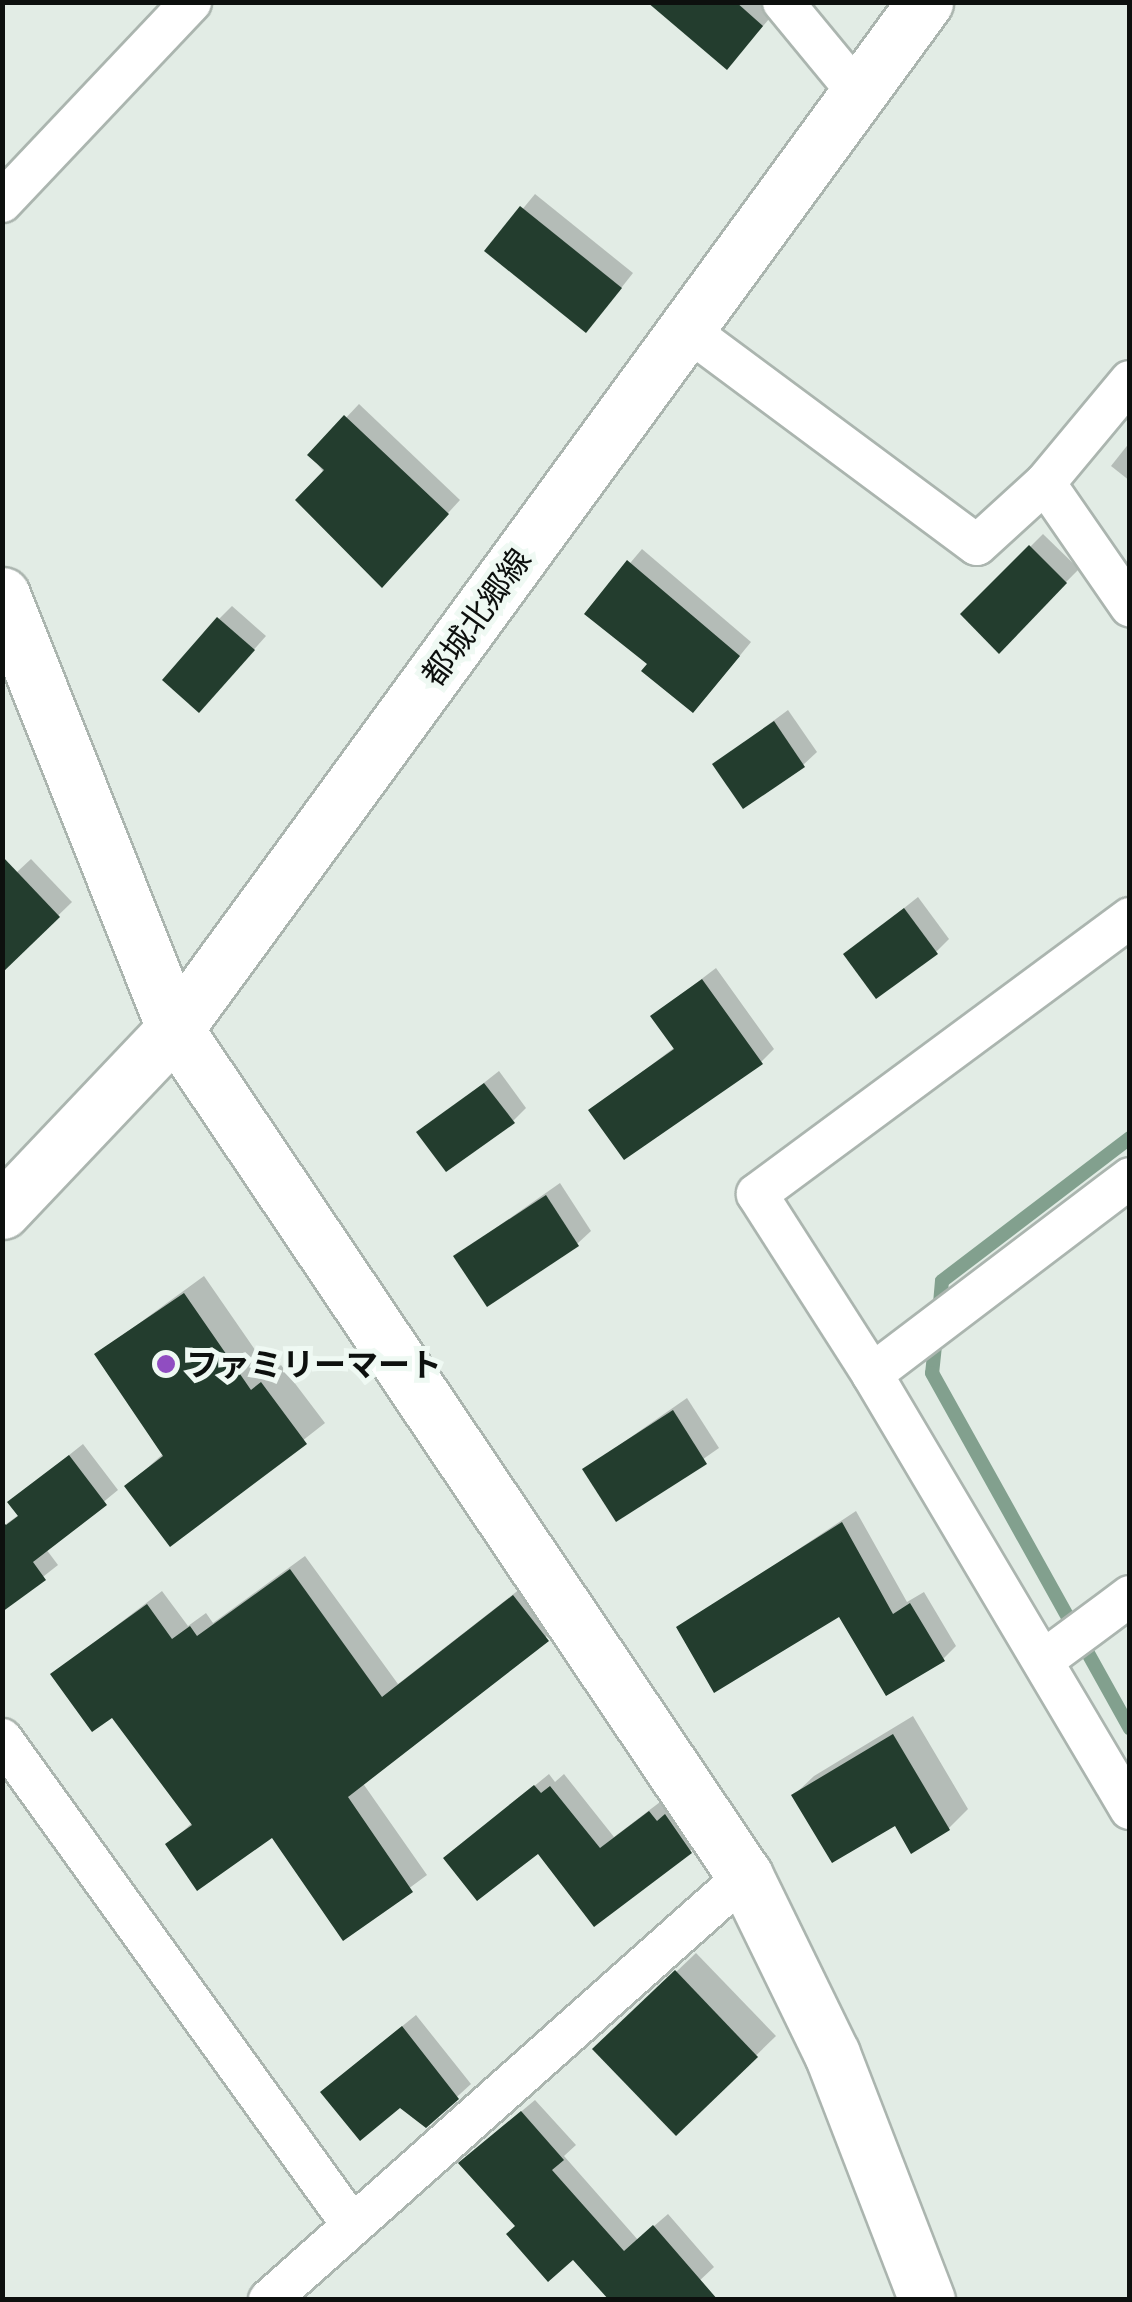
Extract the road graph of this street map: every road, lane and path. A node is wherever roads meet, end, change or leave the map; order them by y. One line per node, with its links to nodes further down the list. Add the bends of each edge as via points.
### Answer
1 (191, 2): 5 (street)
2 (784, 2): 4 (street)
3 (925, 2): 4 (street, 都城北郷線)
4 (858, 92): 6 (street, 都城北郷線)
5 (2, 202)
6 (686, 329): 8 (street, via 978,545); 12 (street, 都城北郷線)
7 (1130, 381): 8 (street)
8 (1045, 482): 10 (street)
9 (2, 595): 12 (street)
10 (1130, 606)
11 (1130, 918): 15 (street, via 757,1194)
12 (175, 1029): 14 (street, 都城北郷線); 20 (street)
13 (1130, 1178): 15 (street)
14 (2, 1211)
15 (872, 1374): 17 (street)
16 (1130, 1596): 17 (street)
17 (1044, 1659): 19 (street)
18 (2, 1739): 21 (street)
19 (1130, 1809)
20 (745, 1876): 21 (street); 23 (street, via 832,2054)
21 (350, 2222): 22 (street)
22 (269, 2300)
23 (927, 2300)

